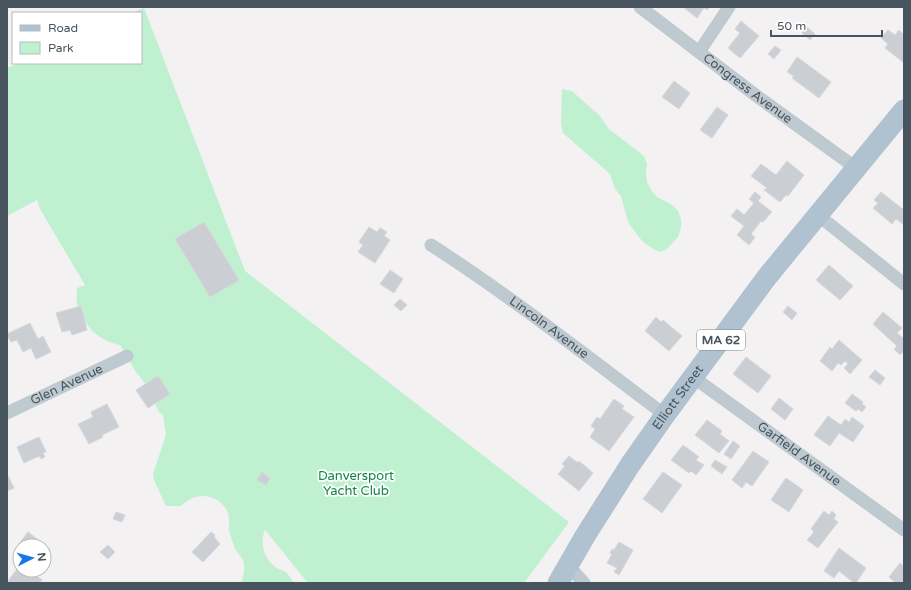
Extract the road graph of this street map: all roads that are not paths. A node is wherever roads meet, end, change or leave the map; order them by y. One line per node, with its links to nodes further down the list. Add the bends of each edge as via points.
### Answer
1 (640, 7): 3 (street, Congress Avenue)
2 (729, 7): 3 (street)
3 (699, 52): 5 (street, Congress Avenue)
4 (904, 110): 5 (main road, Elliott Street / MA 62)
5 (856, 168): 6 (main road, Elliott Street / MA 62)
6 (818, 215): 8 (street); 10 (main road, Elliott Street / MA 62, via 767,277)
7 (431, 245): 12 (street, Lincoln Avenue, via 533,316)
8 (904, 284)
9 (127, 356): 11 (street, Glen Avenue)
10 (693, 377): 12 (main road, Elliott Street / MA 62); 13 (street, Garfield Avenue)
11 (7, 414)
12 (665, 415): 14 (main road, Elliott Street / MA 62, via 630,465)
13 (904, 530)
14 (568, 565): 15 (main road, Elliott Street / MA 62); 16 (street)
15 (558, 583)
16 (584, 583)

